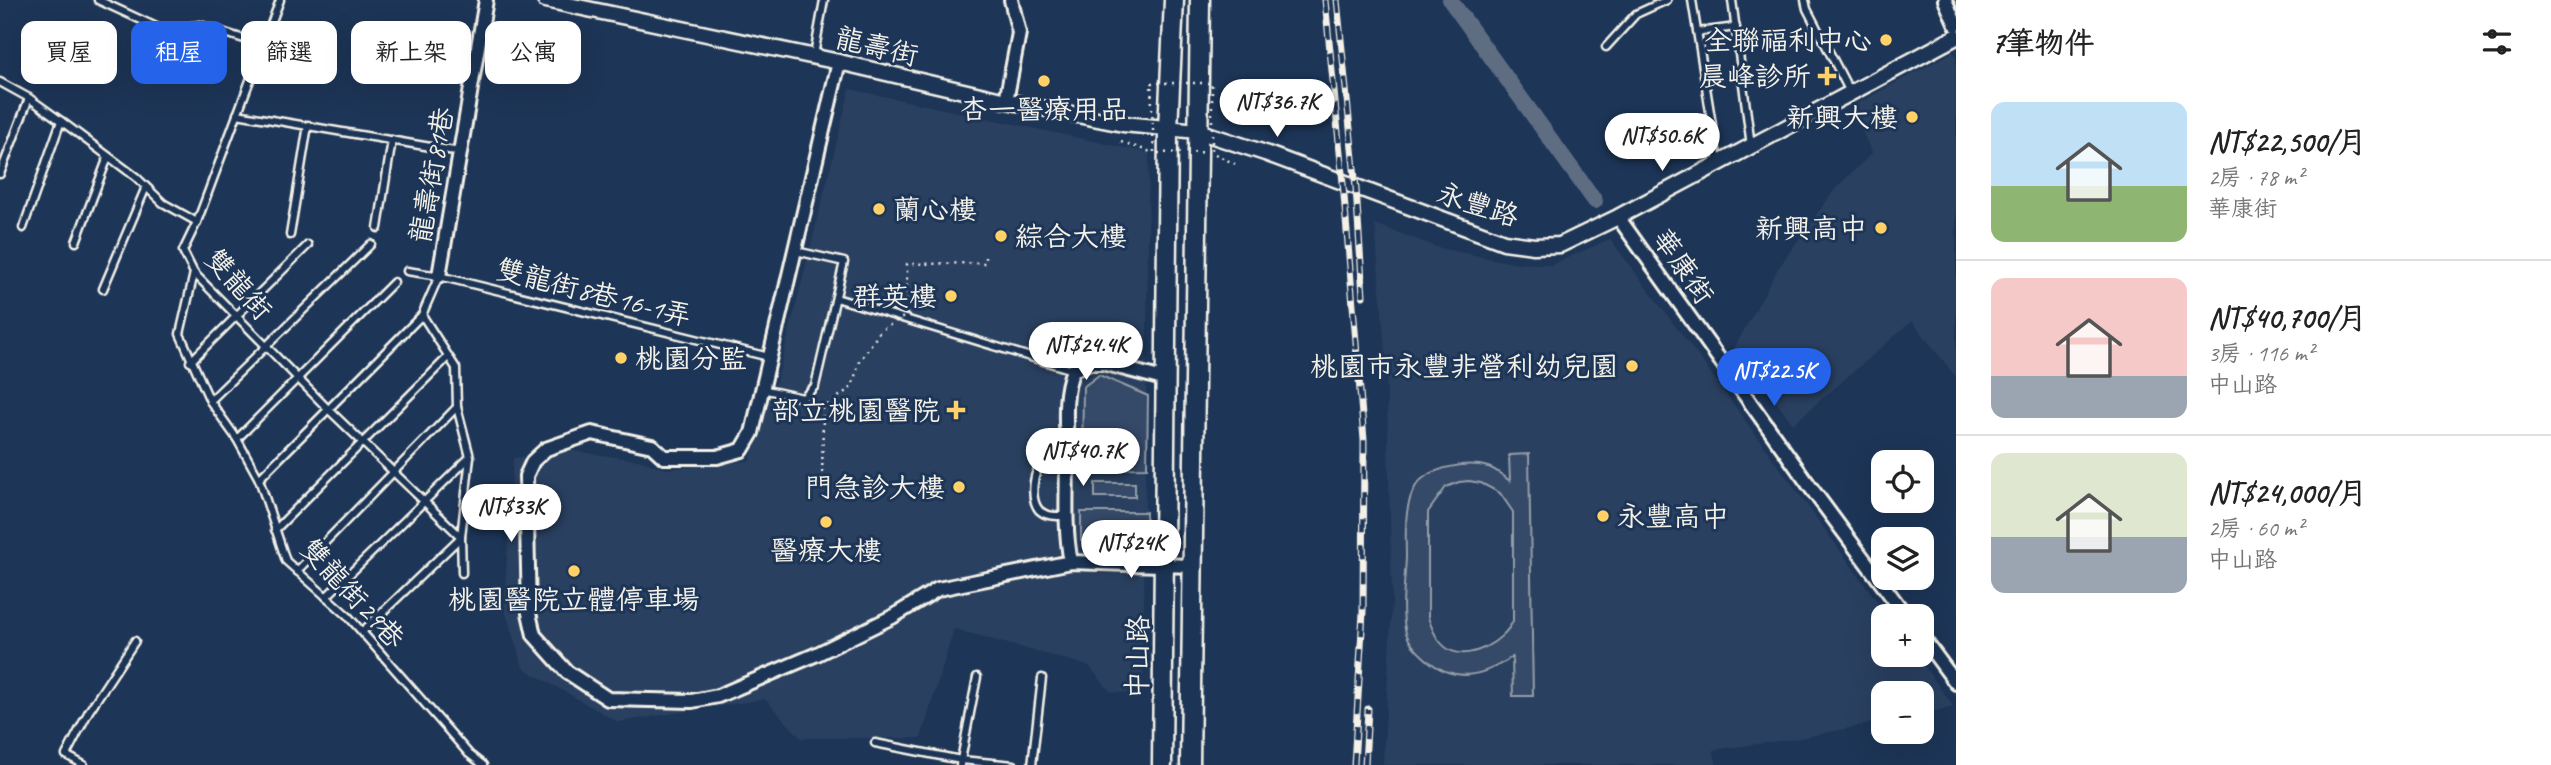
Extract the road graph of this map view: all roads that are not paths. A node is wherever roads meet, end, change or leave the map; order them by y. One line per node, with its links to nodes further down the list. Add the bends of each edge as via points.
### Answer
1 (97, 0): 18 (lane, via 163,30 200,25)
2 (280, 0): 14 (lane)
3 (486, 0): 35 (street, 龍壽街81巷)
4 (545, 0): 21 (street, 龍壽街)
5 (824, 0): 21 (lane)
6 (1011, 0): 27 (street, via 1019,33)
7 (1174, 0): 31 (main road, 中山路)
8 (1200, 0): 32 (main road, 中山路)
9 (1667, 0): 20 (lane, via 1636,14)
10 (1692, 0): 17 (lane)
11 (1732, 0): 16 (lane)
12 (1805, 0): 25 (lane)
13 (1945, 0): 15 (street)
14 (272, 21)
15 (1956, 25)
16 (1736, 27): 17 (lane); 34 (lane)
17 (1698, 32): 37 (lane)
18 (241, 37)
19 (1956, 37): 25 (street, 永豐路)
20 (1606, 47)
21 (814, 57): 22 (street, 龍壽街)
22 (839, 62): 27 (street, 龍壽街); 48 (street)
23 (0, 82): 26 (lane, 雙龍街)
24 (248, 84): 28 (lane)
25 (1851, 94): 34 (street, 永豐路)
26 (29, 98): 29 (lane, 雙龍街); 38 (lane)
27 (1006, 101): 31 (street, 龍壽街)
28 (237, 114): 30 (lane); 41 (lane)
29 (61, 121): 36 (lane, 雙龍街); 42 (lane)
30 (308, 125): 33 (lane); 44 (lane)
31 (1168, 130): 32 (street, 龍壽街); 63 (main road, 中山路)
32 (1198, 131): 40 (street, 永豐路, via 1504,242 1560,245); 80 (main road, 中山路)
33 (392, 140): 35 (lane); 43 (lane)
34 (1751, 146): 37 (street, 永豐路)
35 (460, 152): 51 (street, 龍壽街81巷)
36 (108, 156): 39 (lane, 雙龍街); 45 (lane)
37 (1718, 162): 40 (street, 永豐路)
38 (0, 174)
39 (146, 187): 41 (lane, 雙龍街, via 163,203); 53 (lane)
40 (1618, 217): 84 (street, 華康街)
41 (197, 222): 50 (lane, 雙龍街, via 183,251)
42 (23, 228)
43 (378, 228)
44 (290, 235)
45 (76, 242)
46 (371, 244): 57 (lane)
47 (308, 245): 55 (lane)
48 (796, 251): 54 (lane, via 844,262); 59 (street)
49 (407, 271): 51 (lane, 雙龍街8巷16-1弄)
50 (194, 273): 55 (lane, 雙龍街); 60 (lane, 雙龍街29巷, via 180,334)
51 (439, 276): 56 (lane); 59 (lane, 雙龍街8巷16-1弄)
52 (394, 282): 62 (lane)
53 (103, 289)
54 (836, 298): 61 (lane); 64 (lane, via 815,386 803,398)
55 (236, 316): 57 (lane, 雙龍街); 60 (lane)
56 (422, 316): 58 (lane); 67 (lane)
57 (266, 345): 62 (lane, 雙龍街); 65 (lane)
58 (448, 357): 66 (lane, via 456,368); 69 (lane)
59 (770, 357): 64 (street)
60 (190, 362): 65 (lane, 雙龍街29巷)
61 (1073, 370): 63 (street, via 1103,363); 71 (street, via 1068,382)
62 (298, 378): 67 (lane, 雙龍街); 68 (lane)
63 (1167, 380): 79 (main road, 中山路)
64 (762, 389): 78 (street, via 752,433 742,450 717,457 664,457 652,446 592,433 546,449 533,461 526,476 529,613 534,635 567,672 608,699 692,701 718,696 817,654 938,589)
65 (210, 401): 68 (lane, 雙龍街29巷)
66 (457, 407): 70 (lane); 72 (lane)
67 (327, 408): 69 (lane, 雙龍街); 73 (lane)
68 (237, 439): 73 (lane, 雙龍街29巷)
69 (362, 442): 72 (lane, 雙龍街); 76 (lane)
70 (470, 457): 74 (lane); 77 (lane)
71 (1067, 460): 75 (street); 75 (lane, via 1043,464 1035,476 1038,509 1050,516)
72 (392, 471): 74 (lane, 雙龍街); 81 (lane)
73 (259, 479): 76 (lane, 雙龍街29巷)
74 (422, 501): 77 (lane, 雙龍街); 83 (lane)
75 (1066, 516): 78 (street)
76 (275, 530): 81 (lane, 雙龍街29巷, via 286,561)
77 (461, 537): 82 (lane); 85 (lane)
78 (1071, 562): 79 (street)
79 (1164, 564): 80 (street); 97 (main road, 中山路)
80 (1192, 566): 98 (main road, 中山路)
81 (297, 571): 83 (lane, 雙龍街29巷)
82 (462, 573)
83 (326, 597): 85 (lane, 雙龍街29巷)
84 (1897, 604)
85 (363, 631): 94 (lane, 雙龍街29巷)
86 (135, 641): 93 (lane, via 66,755)
87 (1934, 653): 90 (street)
88 (977, 677): 92 (lane)
89 (1042, 678): 96 (lane)
90 (1956, 683)
91 (875, 743): 92 (lane)
92 (960, 762): 95 (lane)
93 (84, 765)
94 (483, 765)
95 (1014, 765)
96 (1032, 765)
97 (1162, 765)
98 (1189, 765)

